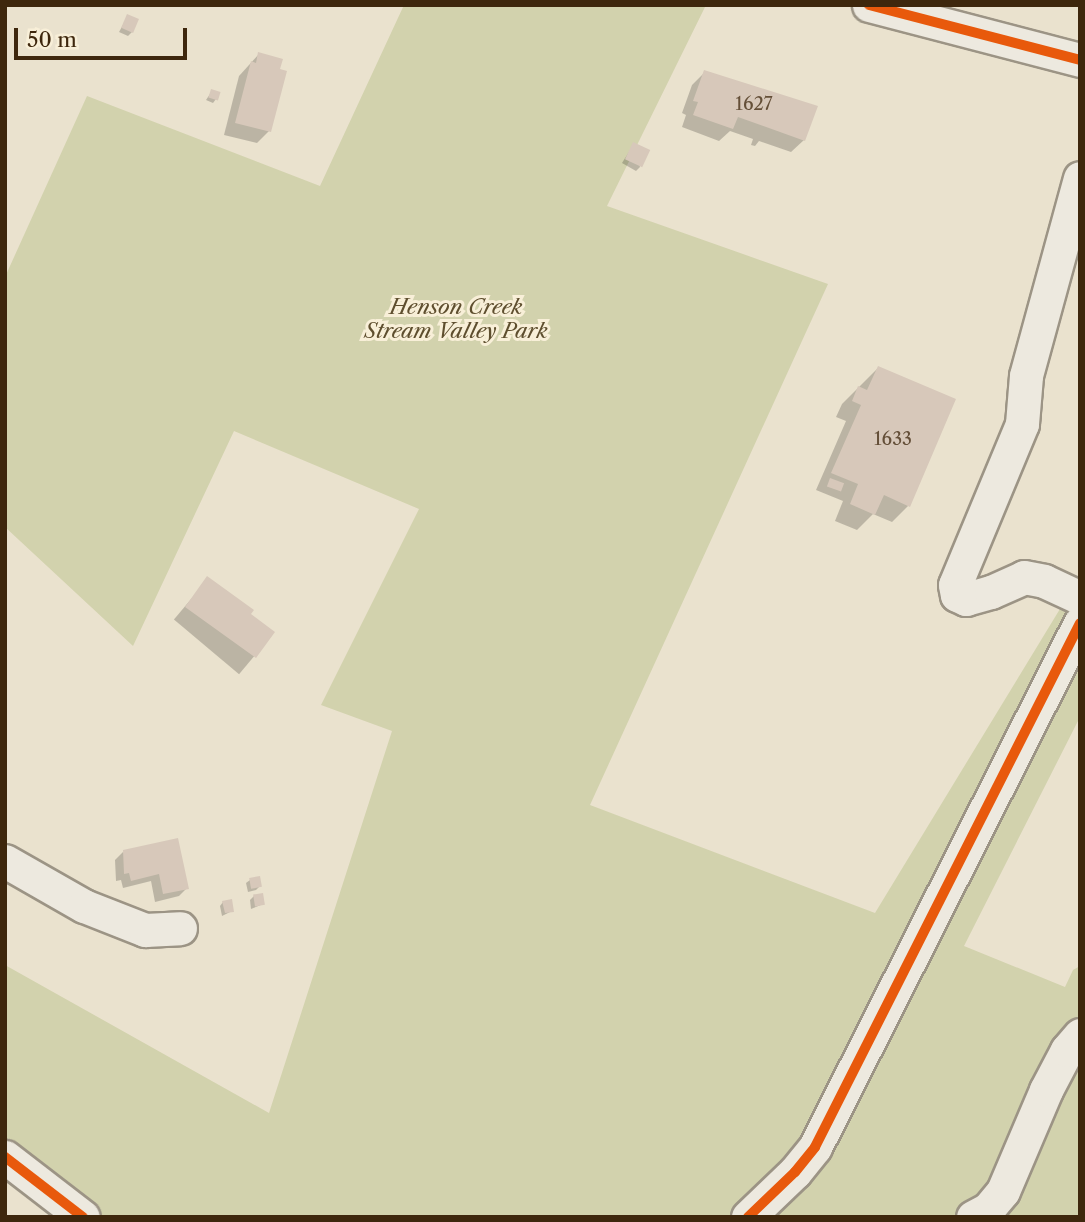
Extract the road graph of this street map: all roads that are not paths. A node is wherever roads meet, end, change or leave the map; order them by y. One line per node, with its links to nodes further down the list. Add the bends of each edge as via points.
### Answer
1 (869, 5): 2 (street)
2 (1080, 60)
3 (1080, 178): 4 (street, via 1026,376 1022,424 955,585 957,595 966,599 1024,577)
4 (1080, 598)
5 (1080, 623): 11 (street, via 815,1147)
6 (5, 860): 7 (street, via 84,906 145,930)
7 (180, 928)
8 (1080, 1035): 12 (street, via 1067,1049 1046,1090 1003,1191 988,1209)
9 (5, 1157): 10 (street)
10 (83, 1217)
11 (748, 1217)
12 (973, 1217)

